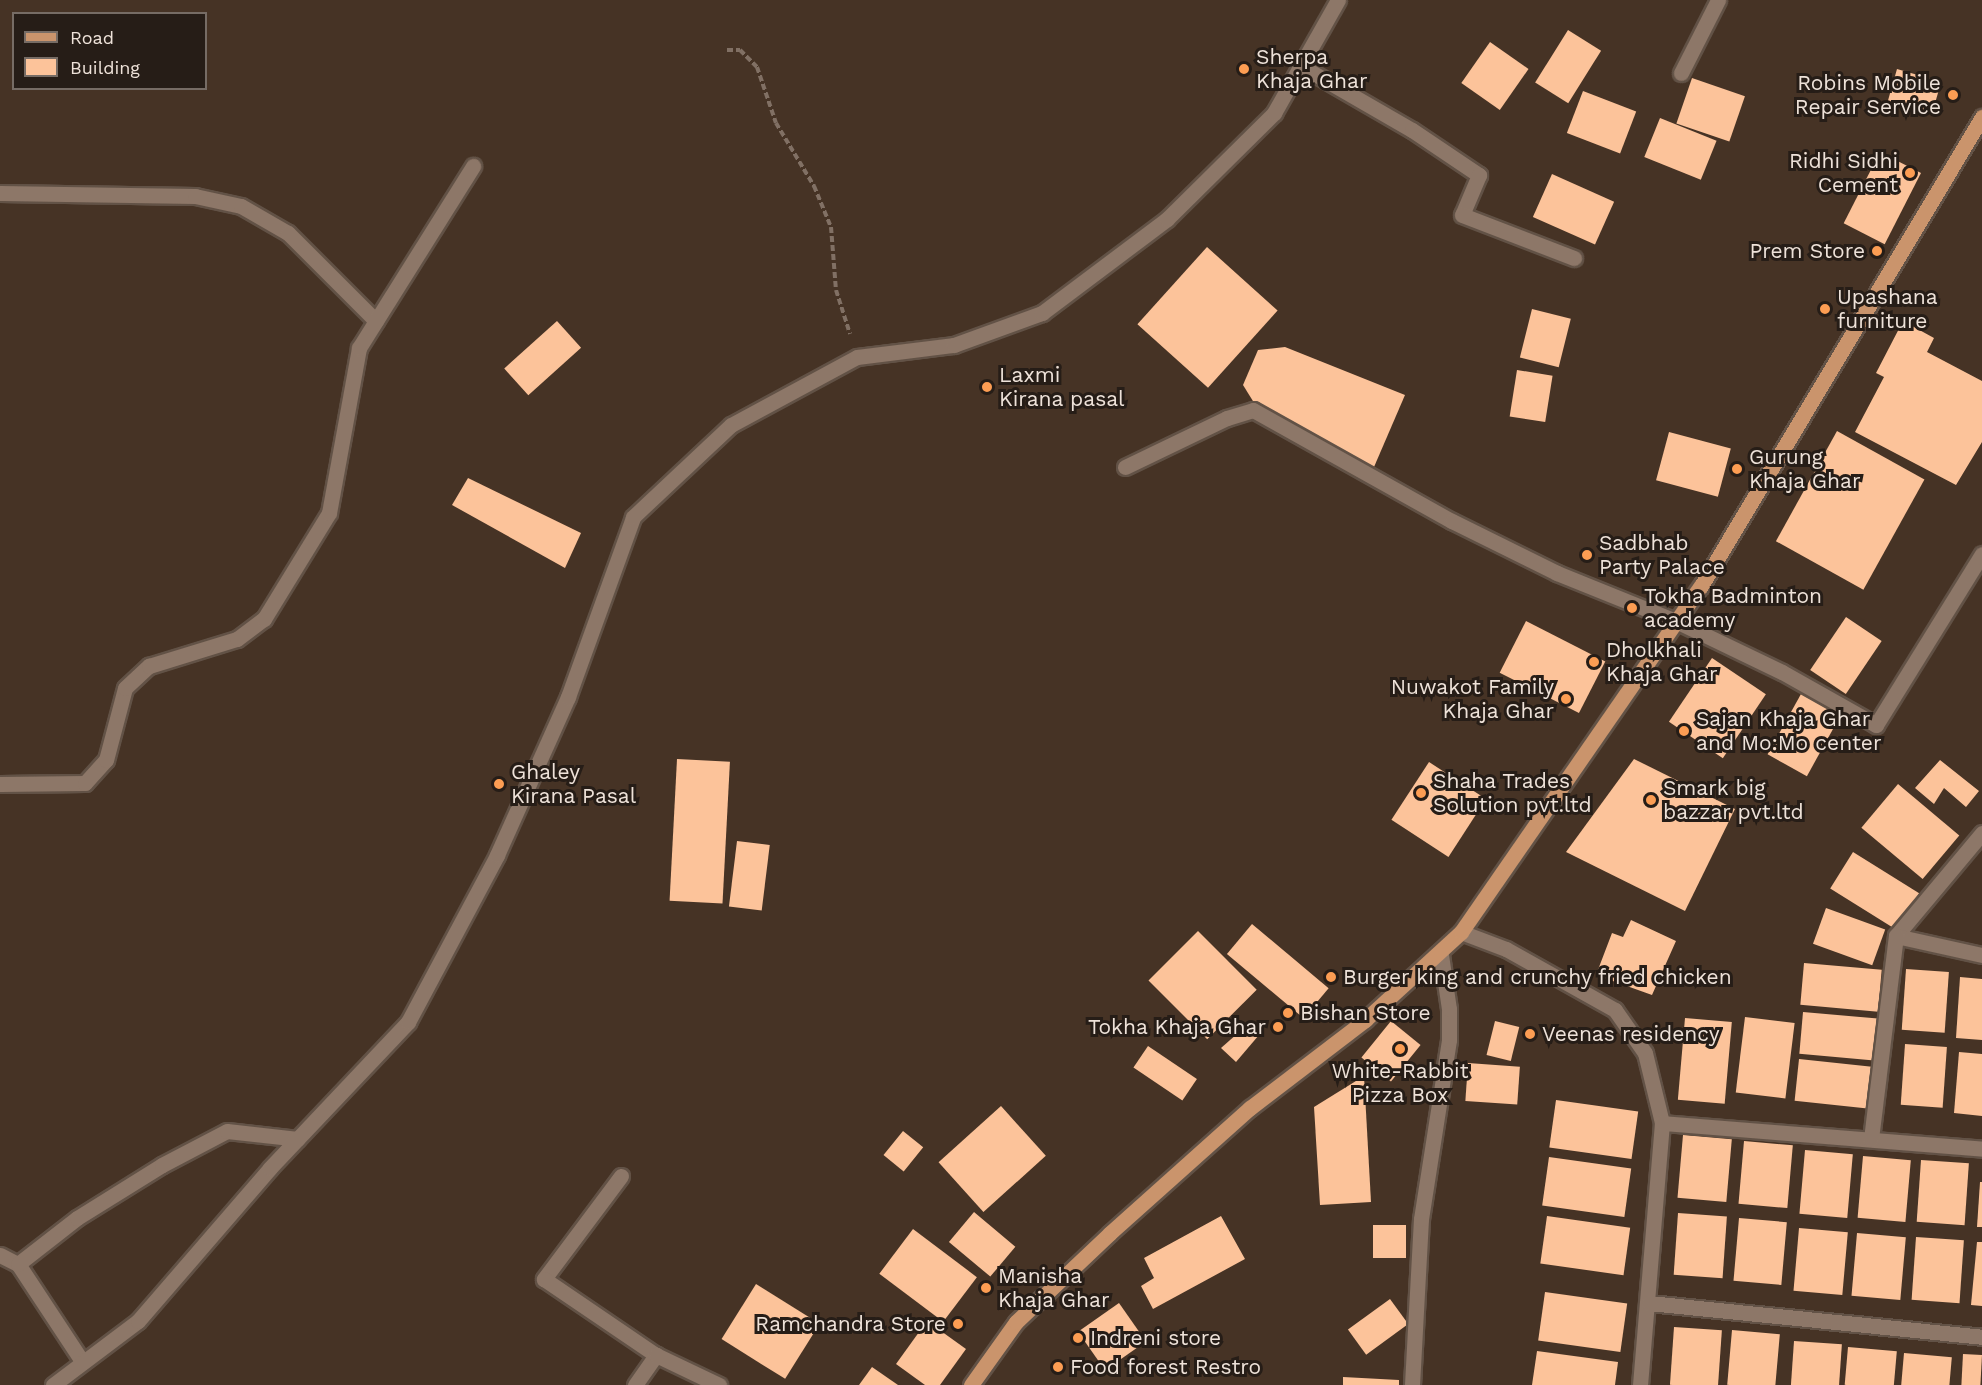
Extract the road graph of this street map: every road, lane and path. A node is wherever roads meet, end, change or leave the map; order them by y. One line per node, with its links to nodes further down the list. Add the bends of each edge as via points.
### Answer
1 (1338, 0): 4 (street)
2 (1719, 0): 5 (street)
3 (727, 50): 11 (path, via 740,50 757,67 776,123 814,186 831,227 836,290)
4 (1301, 66): 9 (street, via 1412,130 1479,175 1462,215); 11 (street, via 1274,113 1167,219 1042,313 954,345)
5 (1681, 73)
6 (1982, 117): 14 (main road)
7 (472, 166): 10 (street)
8 (0, 193): 10 (street, via 195,195 241,206 288,233)
9 (1574, 258)
10 (376, 321): 15 (street, via 358,348 329,513 264,619 237,639 149,666 125,687 106,760 85,783)
11 (857, 357): 22 (street, via 731,425 633,517 568,697 497,855 408,1022)
12 (1125, 467): 14 (street, via 1227,418 1253,410 1452,521 1557,573)
13 (1982, 554): 14 (street, via 1876,724 1782,672)
14 (1678, 622): 17 (main road)
15 (0, 784)
16 (1982, 833): 18 (street)
17 (1461, 932): 19 (main road); 21 (street, via 1506,949 1615,1010 1645,1053)
18 (1896, 936): 20 (street); 23 (street)
19 (1441, 955): 35 (main road, via 1365,1020 1250,1108 1110,1233 1016,1322); 36 (street, via 1449,1040 1421,1219)
20 (1982, 955)
21 (1662, 1123): 23 (street); 28 (street)
22 (298, 1138): 27 (street, via 227,1131 162,1165 77,1218); 31 (street, via 138,1321)
23 (1871, 1139): 24 (street)
24 (1982, 1149)
25 (621, 1176): 30 (street, via 544,1279)
26 (0, 1255): 27 (street)
27 (18, 1264): 31 (street)
28 (1649, 1302): 29 (street); 37 (street)
29 (1982, 1337)
30 (656, 1355): 33 (street); 34 (street)
31 (82, 1361): 32 (street)
32 (53, 1385)
33 (635, 1385)
34 (719, 1385)
35 (971, 1385)
36 (1412, 1385)
37 (1640, 1385)

